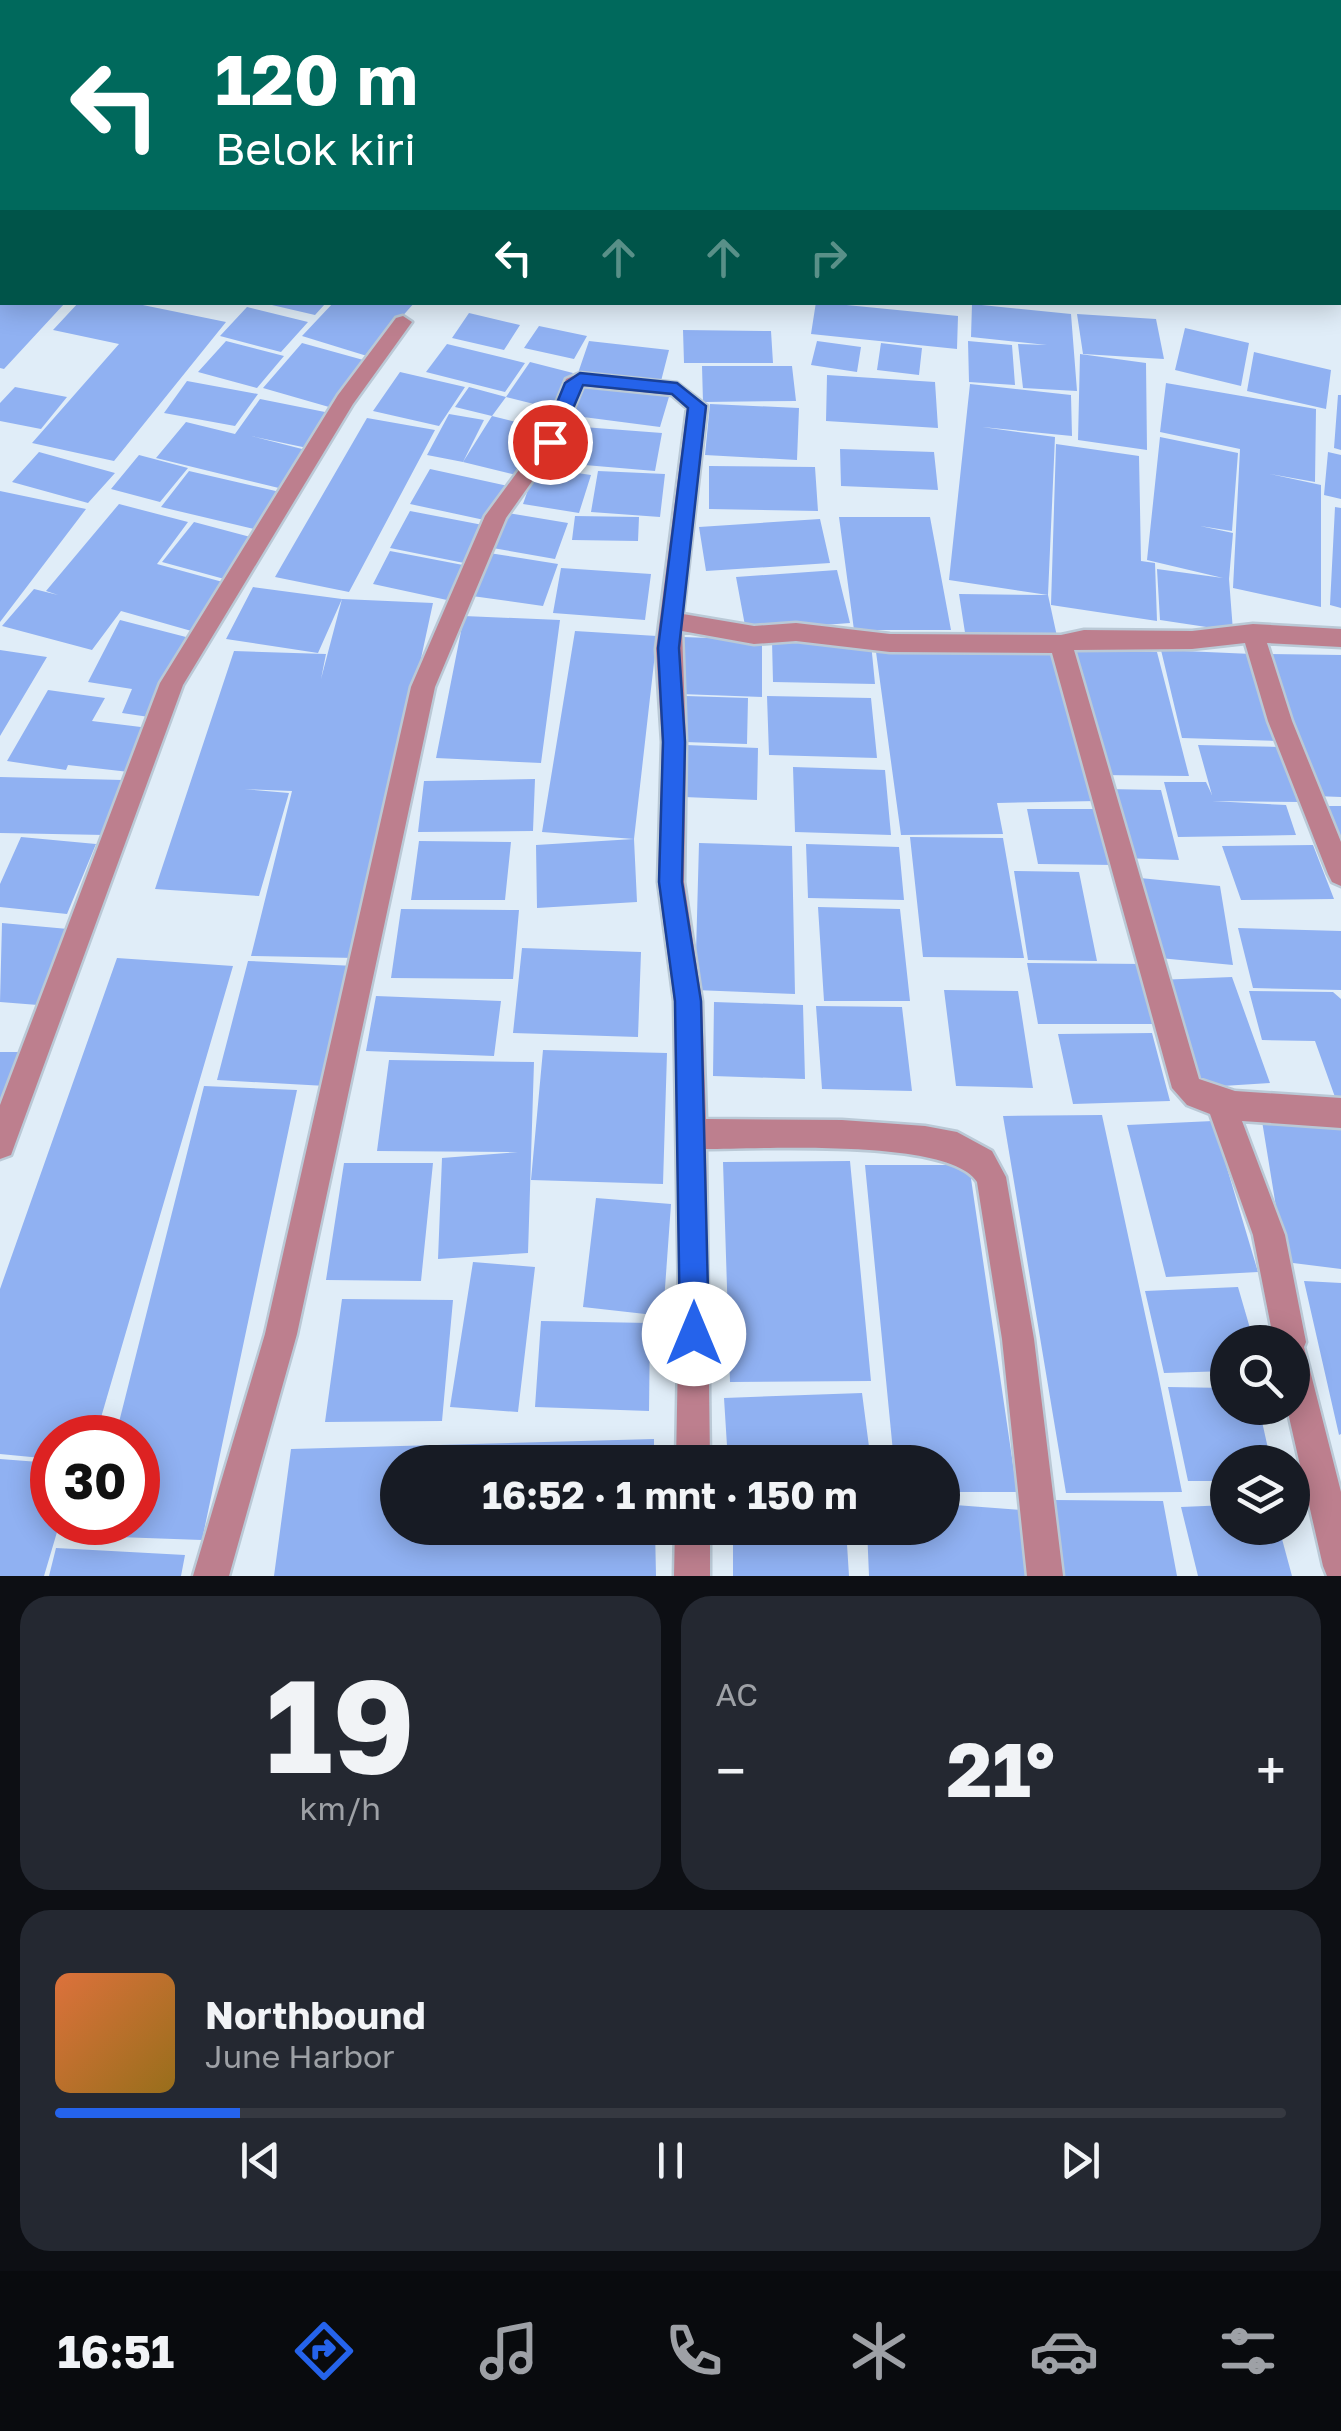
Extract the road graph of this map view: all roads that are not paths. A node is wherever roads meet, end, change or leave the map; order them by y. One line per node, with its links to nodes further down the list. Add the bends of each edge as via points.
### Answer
1 (404, 322): 10 (street, via 345,400 172,684)
2 (672, 622): 5 (street, via 754,635 796,632 890,643); 9 (street, via 670,882 688,1001); 16 (street, via 698,406 677,389 576,380 550,442 496,516 423,686 281,1334)
3 (1253, 634): 4 (street); 5 (street); 6 (street)
4 (1341, 638)
5 (1061, 644): 7 (street, via 1183,1080 1196,1098)
6 (1341, 874)
7 (1222, 1106): 8 (street); 11 (street, via 1269,1235)
8 (1341, 1113)
9 (692, 1134): 13 (street); 18 (street, via 898,1138 978,1158 990,1177 1018,1339)
10 (0, 1144)
11 (1287, 1325)
12 (1308, 1425): 15 (street)
13 (693, 1445)
14 (692, 1545): 17 (street)
15 (1341, 1566)
16 (210, 1576)
17 (692, 1576)
18 (1045, 1576)

